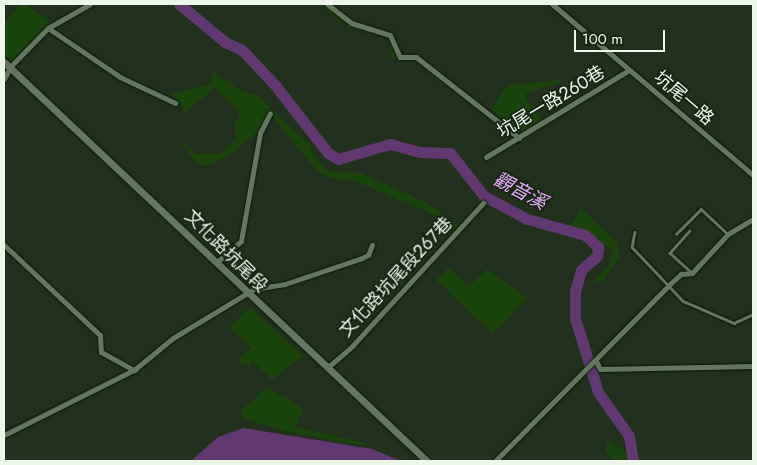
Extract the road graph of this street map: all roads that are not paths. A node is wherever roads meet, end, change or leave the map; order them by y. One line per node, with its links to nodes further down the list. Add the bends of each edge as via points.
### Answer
1 (90, 4): 4 (street)
2 (327, 4): 11 (street, via 351,23 390,35 400,57 416,57)
3 (552, 4): 7 (street, 坑尾一路)
4 (48, 28): 6 (street); 9 (street, via 120,77)
5 (4, 62): 6 (main road, 文化路坑尾段)
6 (10, 67): 8 (street); 22 (main road, 文化路坑尾段)
7 (629, 70): 11 (street, 坑尾一路260巷); 13 (street, 坑尾一路)
8 (4, 79)
9 (175, 103)
10 (270, 113): 22 (street, via 260,133 241,242)
11 (519, 138): 12 (street, 坑尾一路260巷)
12 (486, 157)
13 (753, 175)
14 (483, 203): 29 (street, 文化路坑尾段267巷)
15 (753, 219): 19 (street)
16 (690, 231): 23 (lane, via 670,253)
17 (635, 232): 24 (lane, via 632,247)
18 (676, 234): 19 (lane, via 701,209)
19 (728, 234): 23 (street)
20 (4, 245): 30 (street, via 100,335 100,352)
21 (372, 245): 25 (street, via 368,255 362,258)
22 (217, 262): 25 (main road, 文化路坑尾段)
23 (692, 273): 24 (street, via 681,274)
24 (668, 287): 26 (lane, via 682,301 734,323); 27 (street)
25 (246, 294): 29 (main road, 文化路坑尾段); 30 (street, via 173,338)
26 (753, 314)
27 (595, 362): 28 (street, via 600,369); 33 (street)
28 (753, 366)
29 (327, 368): 32 (main road, 文化路坑尾段)
30 (134, 370): 31 (street)
31 (4, 435)
32 (427, 461)
33 (495, 461)

